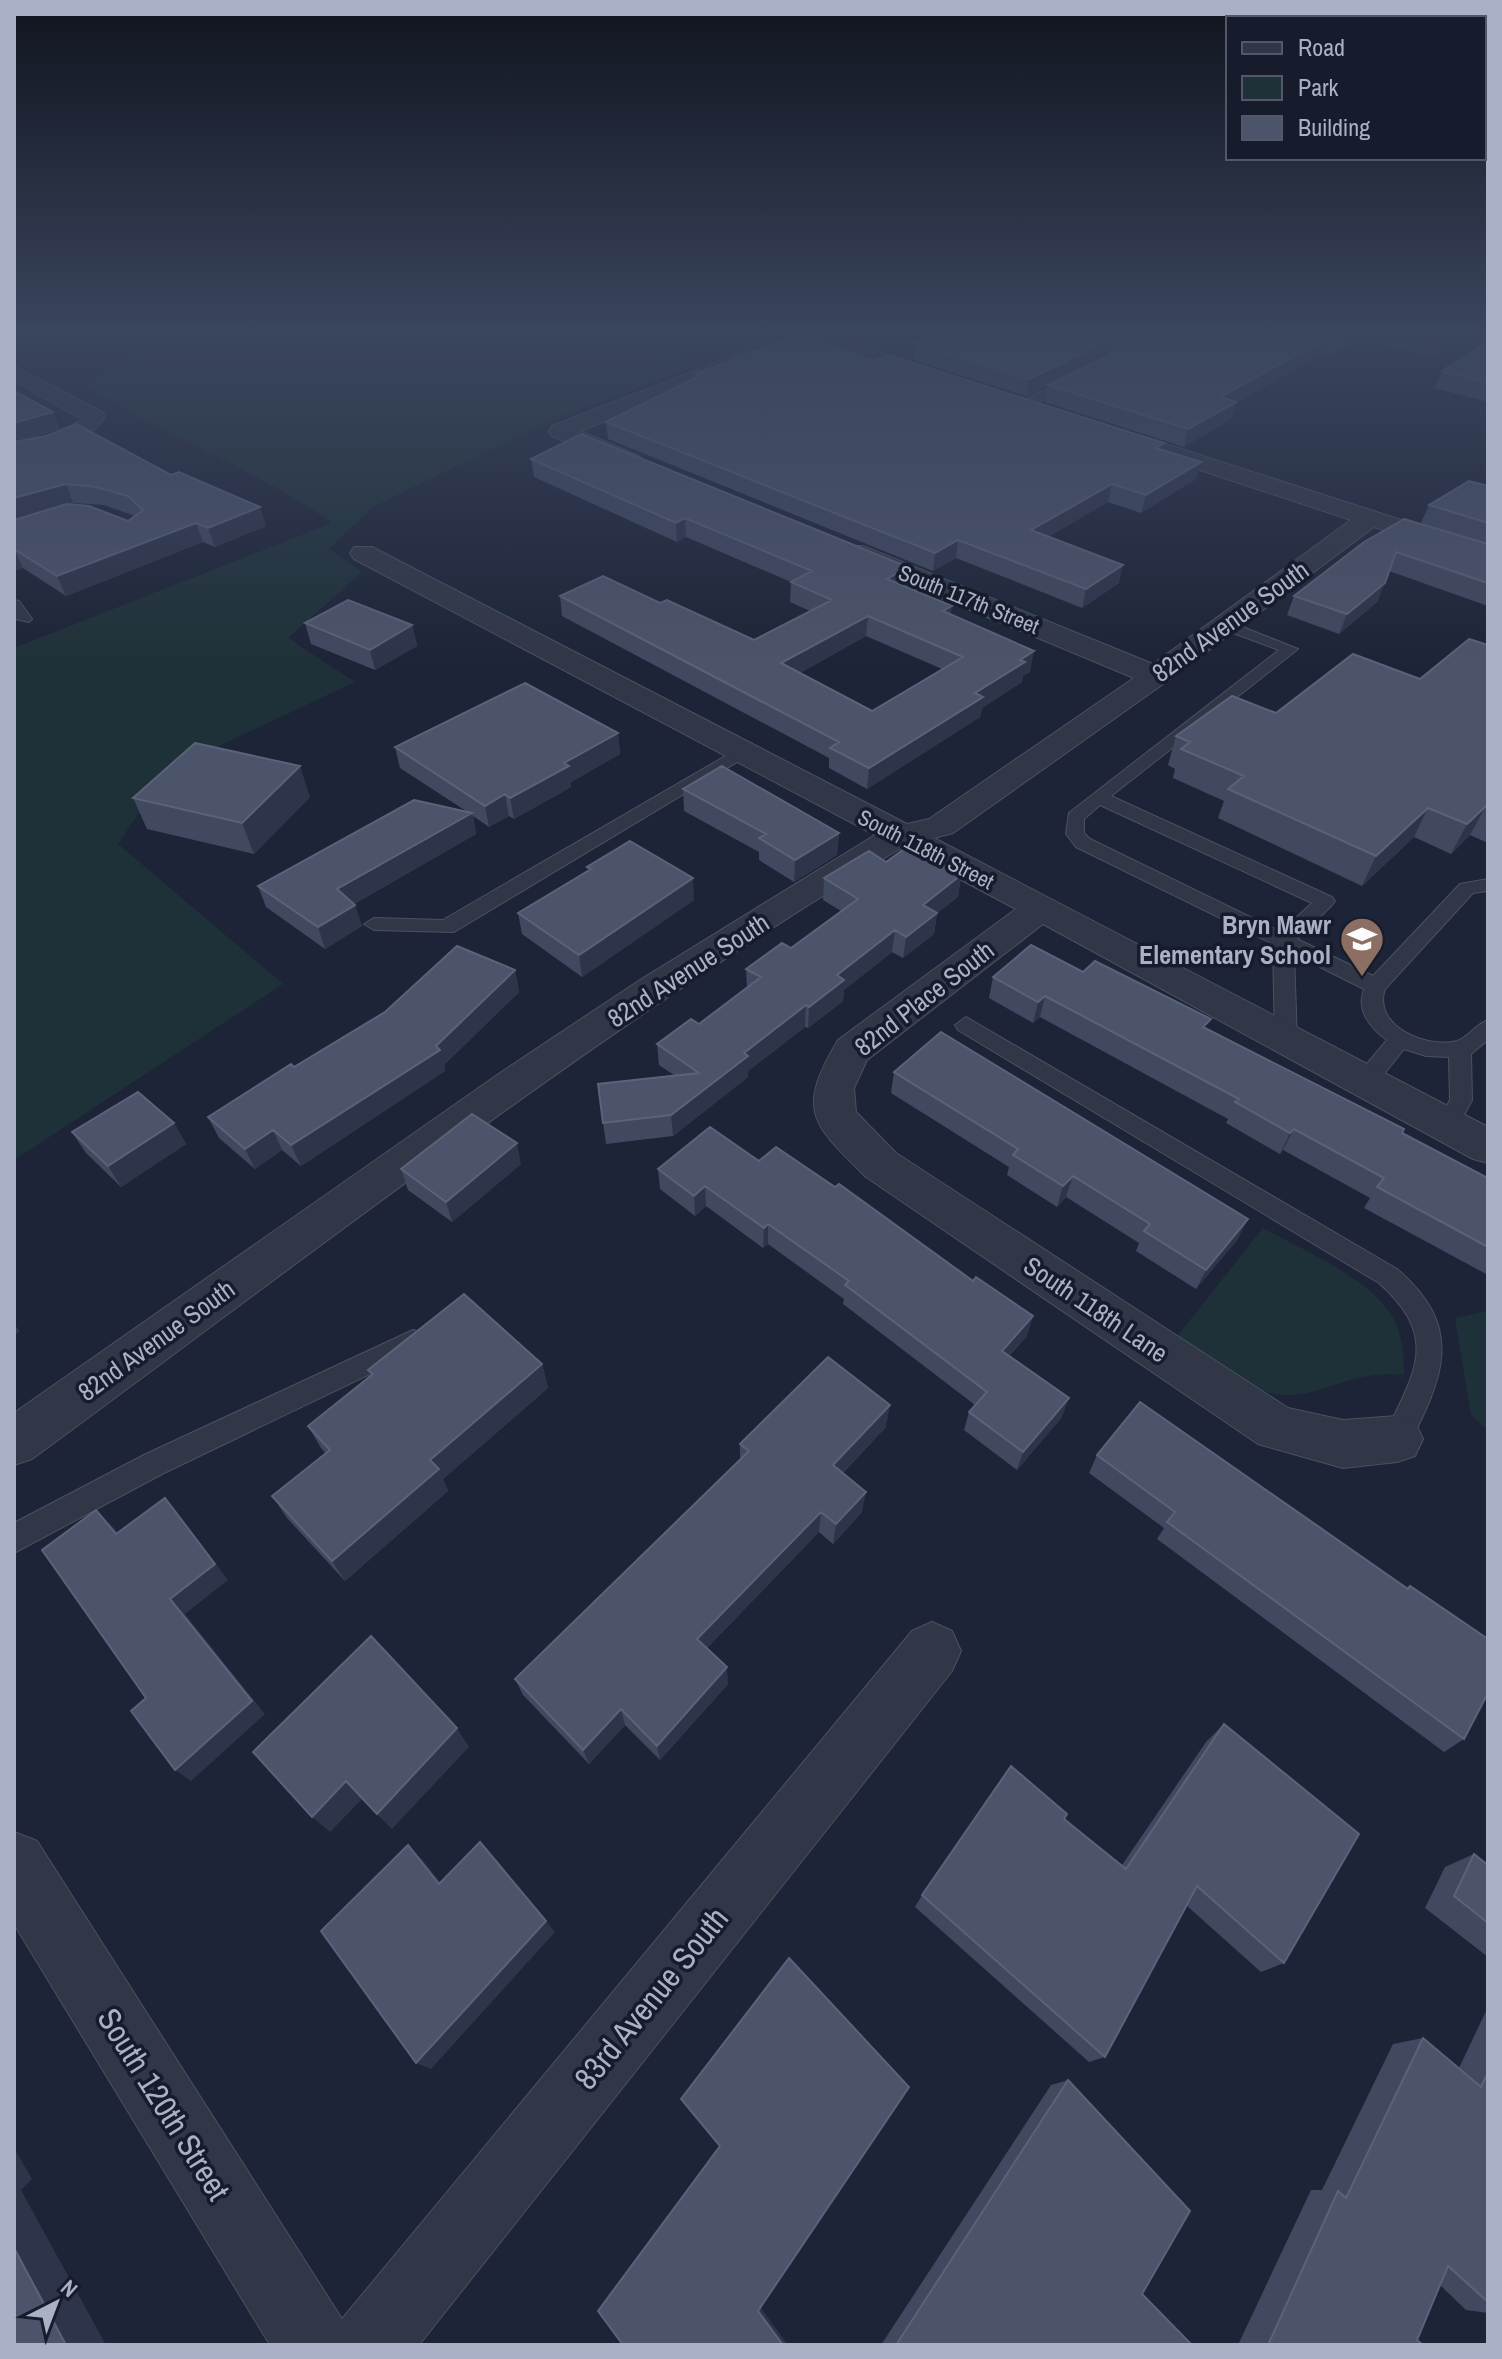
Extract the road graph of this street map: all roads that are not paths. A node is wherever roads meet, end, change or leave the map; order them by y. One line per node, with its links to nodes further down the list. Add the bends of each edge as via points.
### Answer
1 (46, 443): 4 (street)
2 (589, 443): 5 (street)
3 (1142, 443): 6 (street)
4 (14, 453)
5 (661, 473)
6 (1371, 517): 9 (street); 12 (street, 82nd Avenue South)
7 (836, 545): 13 (street, South 117th Street)
8 (363, 553): 14 (street, South 118th Street)
9 (1488, 556)
10 (14, 604): 11 (lane)
11 (24, 619)
12 (1225, 625): 13 (street, 82nd Avenue South); 15 (lane, via 1290,649)
13 (1156, 676): 16 (street, 82nd Avenue South, via 941,826)
14 (741, 752): 16 (street, South 118th Street); 19 (lane, via 447,927)
15 (1098, 797): 20 (lane, via 1075,817 1075,834 1083,843); 20 (lane, via 1325,901)
16 (899, 836): 18 (street, South 118th Street); 33 (street, 82nd Avenue South, via 654,989)
17 (1488, 885): 21 (lane, via 1467,888)
18 (1041, 908): 25 (street, South 118th Street); 28 (street, 82nd Place South, via 852,1050 836,1075)
19 (374, 924)
20 (1283, 941): 21 (lane); 25 (lane)
21 (1376, 986): 24 (lane, via 1371,994 1373,1014)
22 (966, 1025): 32 (lane, via 1388,1276 1419,1307 1428,1342 1428,1380)
23 (1488, 1028): 26 (lane)
24 (1400, 1039): 26 (lane, via 1421,1047); 27 (lane)
25 (1286, 1041): 27 (street, South 118th Street)
26 (1460, 1048): 29 (lane, via 1461,1100)
27 (1365, 1082): 29 (street, South 118th Street)
28 (833, 1104): 32 (street, South 118th Lane, via 836,1121 881,1165 1276,1428 1343,1444)
29 (1447, 1126): 30 (street, South 118th Street)
30 (1488, 1147)
31 (432, 1326): 34 (lane, via 406,1346 168,1457)
32 (1397, 1439)
33 (14, 1442)
34 (14, 1539)
35 (932, 1651): 38 (street, 83rd Avenue South)
36 (14, 1864): 37 (street, South 120th Street)
37 (314, 2345)
38 (370, 2345)

